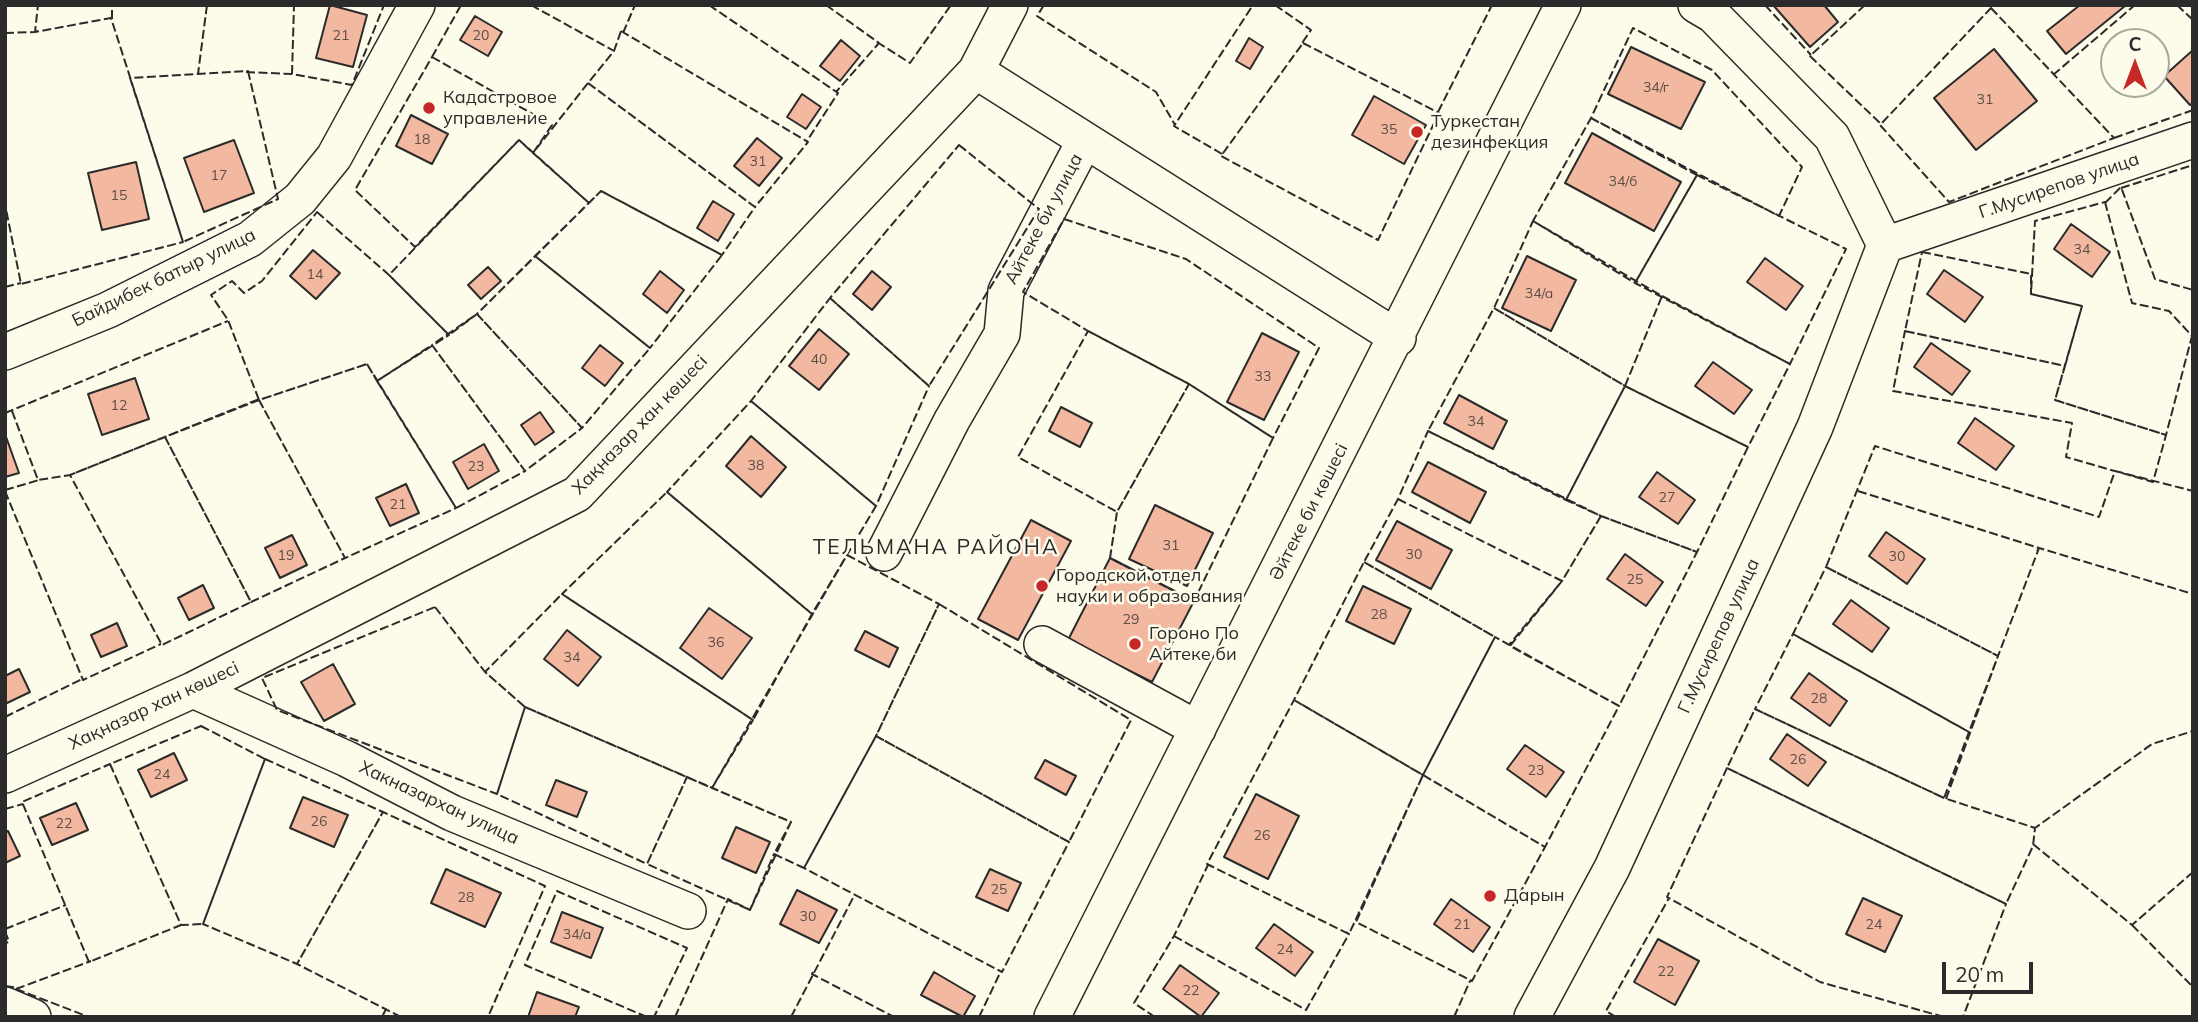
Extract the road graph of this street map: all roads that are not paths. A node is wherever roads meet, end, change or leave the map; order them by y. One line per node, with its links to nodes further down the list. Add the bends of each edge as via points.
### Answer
1 (416, 5): 10 (street, Байдибек батыр улица, via 334,157 300,200 250,239 108,310)
2 (1010, 5): 5 (street, Хақназар хан көшесі)
3 (1563, 5): 9 (street, Әйтеке би көшесі)
4 (1696, 5): 8 (street, via 1713,15 1832,137)
5 (976, 71): 6 (street); 13 (street, Хақназар хан көшесі, via 577,495)
6 (1085, 140): 9 (street, Айтеке би улица); 11 (street, Айтеке би улица, via 1006,291 1002,334)
7 (2193, 140): 8 (street, Г.Мусирепов улица)
8 (1885, 245): 20 (street, Г.Мусирепов улица, via 1815,428 1612,868)
9 (1398, 338): 14 (street, Әйтеке би көшесі)
10 (5, 352)
11 (884, 553)
12 (1042, 644): 14 (street)
13 (193, 690): 15 (street, Хақназар хан көшесі); 16 (street, Хакназархан улица, via 347,759 452,813)
14 (1198, 729): 19 (street, Әйтеке би көшесі)
15 (5, 775)
16 (688, 911)
17 (5, 1004): 18 (street)
18 (33, 1017)
19 (1052, 1017)
20 (1532, 1017)

